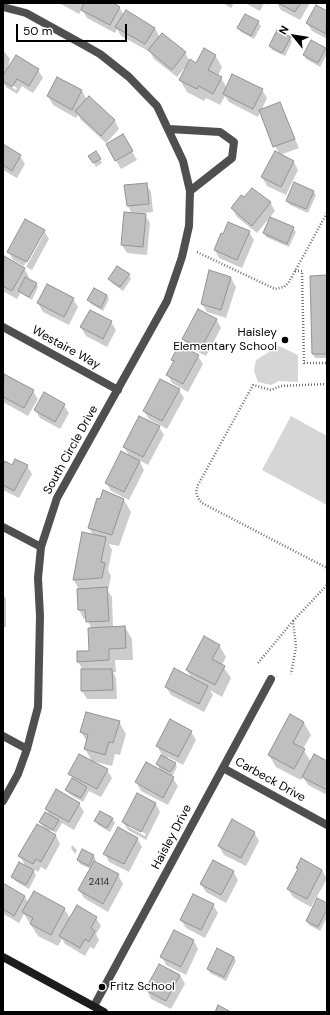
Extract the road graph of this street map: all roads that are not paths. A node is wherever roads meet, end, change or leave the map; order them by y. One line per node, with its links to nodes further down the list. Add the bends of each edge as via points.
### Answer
1 (3, 7): 2 (street, South Circle Drive, via 26,13 100,54 129,77 157,106)
2 (169, 129): 3 (street, South Circle Drive, via 183,161); 3 (street, via 220,132 234,142 232,158)
3 (190, 191): 5 (street, South Circle Drive, via 189,226 182,257 167,301)
4 (3, 327): 5 (street, Westaire Way)
5 (118, 390): 7 (street, South Circle Drive, via 57,498)
6 (3, 527): 7 (street)
7 (41, 547): 10 (street, South Circle Drive, via 38,578 38,707)
8 (271, 679): 11 (street, Haisley Drive)
9 (3, 736): 10 (street)
10 (27, 749): 12 (street, South Circle Drive, via 18,774)
11 (223, 768): 13 (street, Carbeck Drive); 15 (street, Haisley Drive)
12 (3, 801)
13 (327, 825)
14 (3, 957): 15 (main road)
15 (94, 1006): 16 (main road)
16 (104, 1012)

